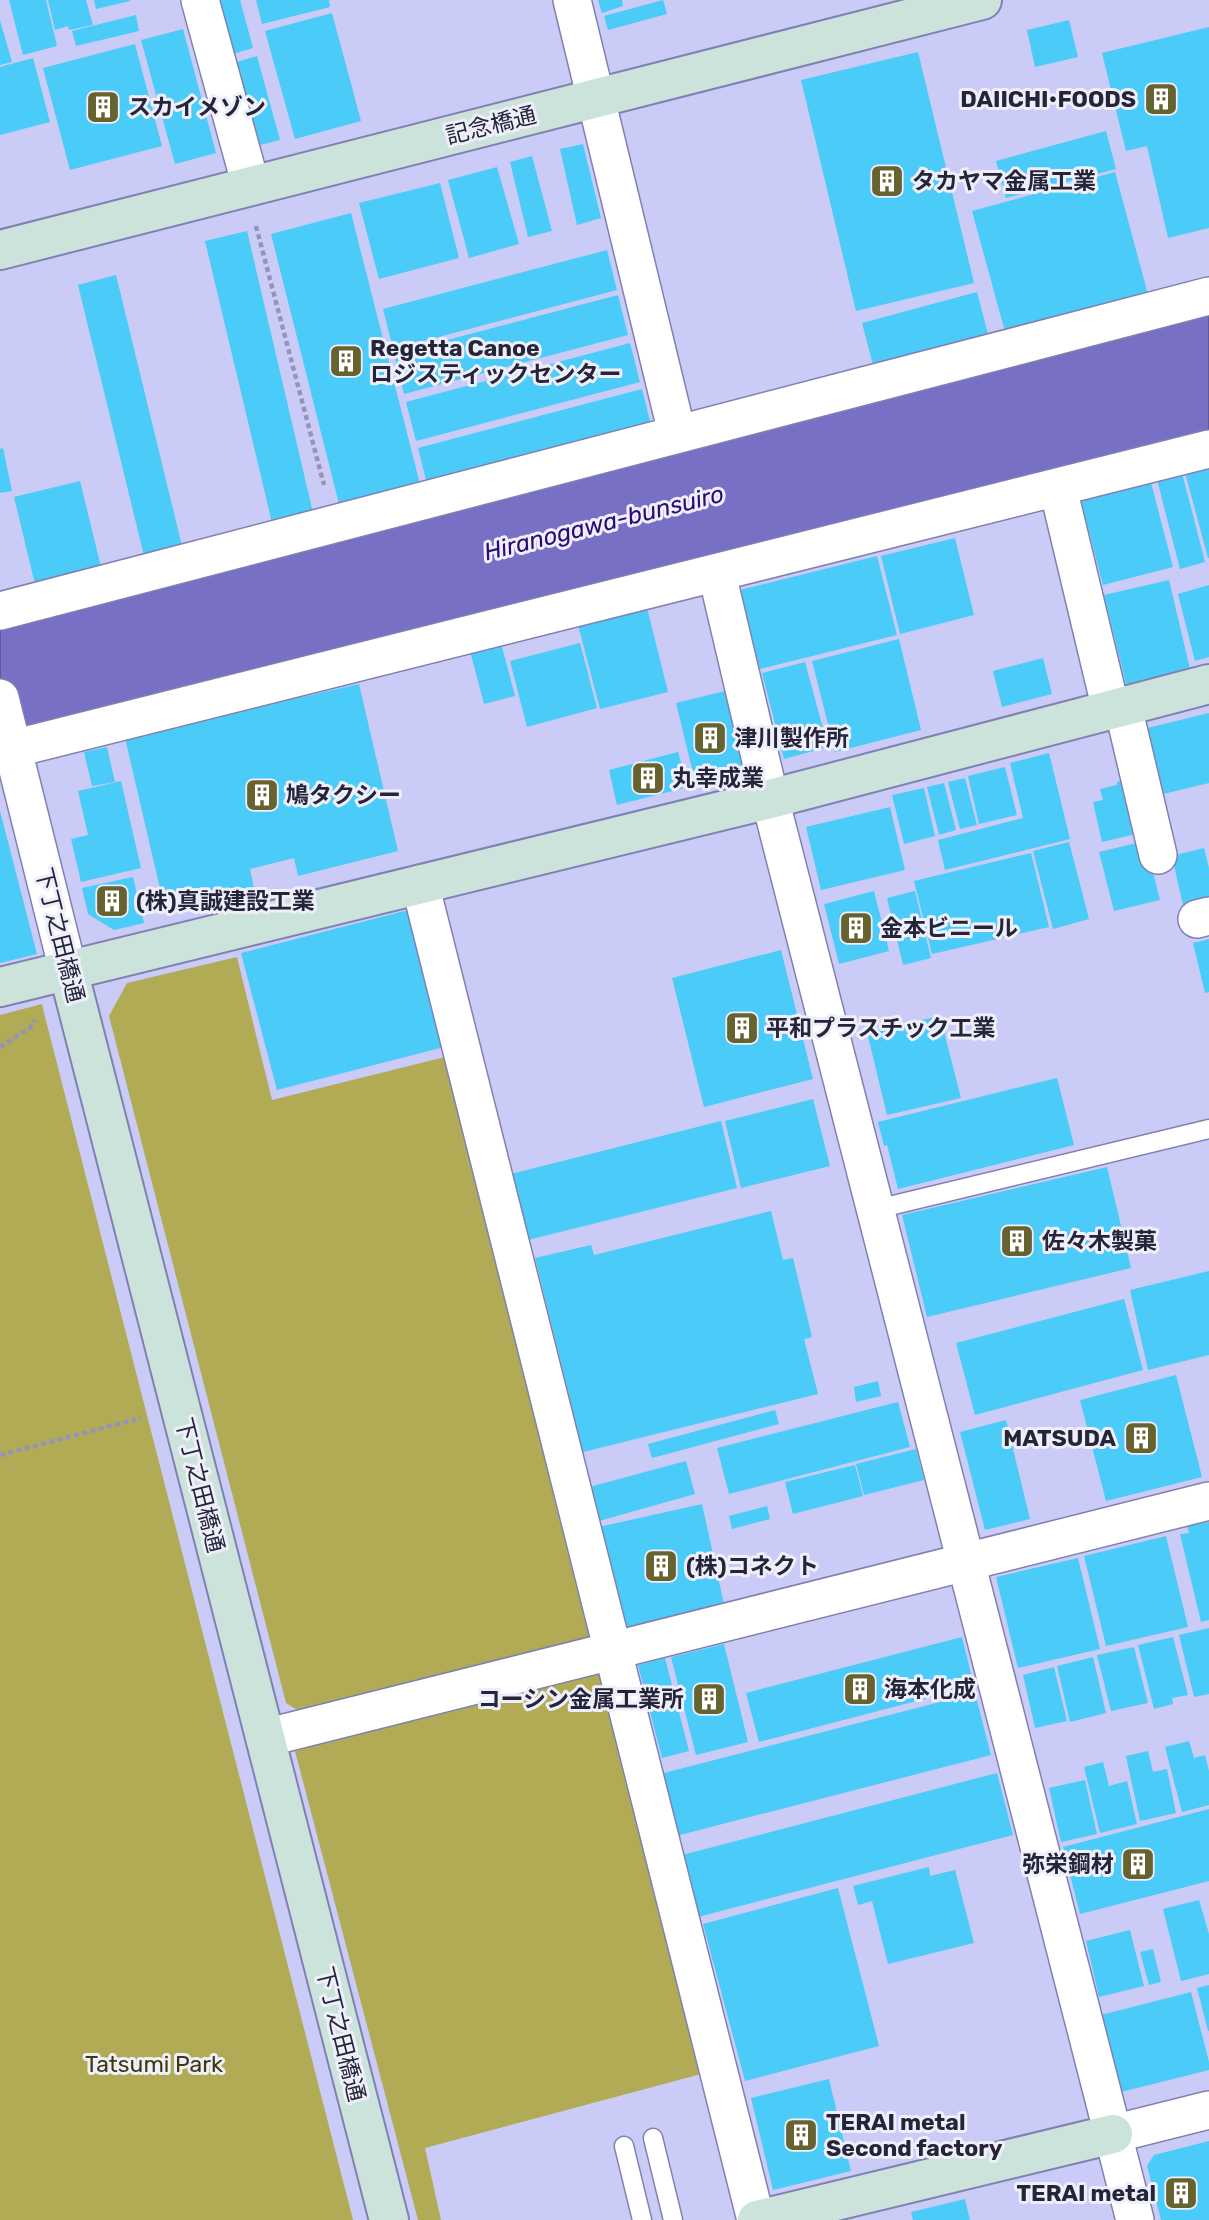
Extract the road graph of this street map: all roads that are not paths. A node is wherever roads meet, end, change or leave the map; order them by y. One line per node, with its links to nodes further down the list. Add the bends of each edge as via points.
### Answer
1 (200, 0): 5 (street)
2 (572, 0): 4 (street)
3 (982, 0): 4 (street, 記念橋通)
4 (596, 99): 5 (street, 記念橋通); 8 (street)
5 (249, 186): 6 (street, 記念橋通)
6 (0, 250)
7 (1209, 296): 8 (street)
8 (677, 433): 12 (street)
9 (1209, 449): 10 (street)
10 (1058, 488): 11 (street); 15 (street)
11 (717, 574): 16 (street); 17 (street)
12 (0, 611)
13 (1209, 684): 15 (street)
14 (0, 698): 16 (street, 下丁之田橋通)
15 (1117, 708): 17 (street); 18 (street)
16 (6, 751): 20 (street, 下丁之田橋通)
17 (770, 799): 19 (street); 23 (street)
18 (1157, 855)
19 (420, 884): 20 (street); 26 (street)
20 (68, 970): 21 (street); 27 (street, 下丁之田橋通)
21 (0, 987)
22 (1209, 1129): 23 (lane)
23 (877, 1209): 25 (street)
24 (1209, 1501): 25 (street)
25 (967, 1563): 26 (street); 29 (street)
26 (612, 1652): 27 (street); 35 (street)
27 (265, 1738): 32 (street, 下丁之田橋通)
28 (1209, 2110): 29 (street)
29 (1113, 2134): 35 (street); 36 (street)
30 (653, 2138): 34 (lane)
31 (624, 2146): 33 (lane)
32 (389, 2220)
33 (642, 2220)
34 (673, 2220)
35 (757, 2220)
36 (1135, 2220)

